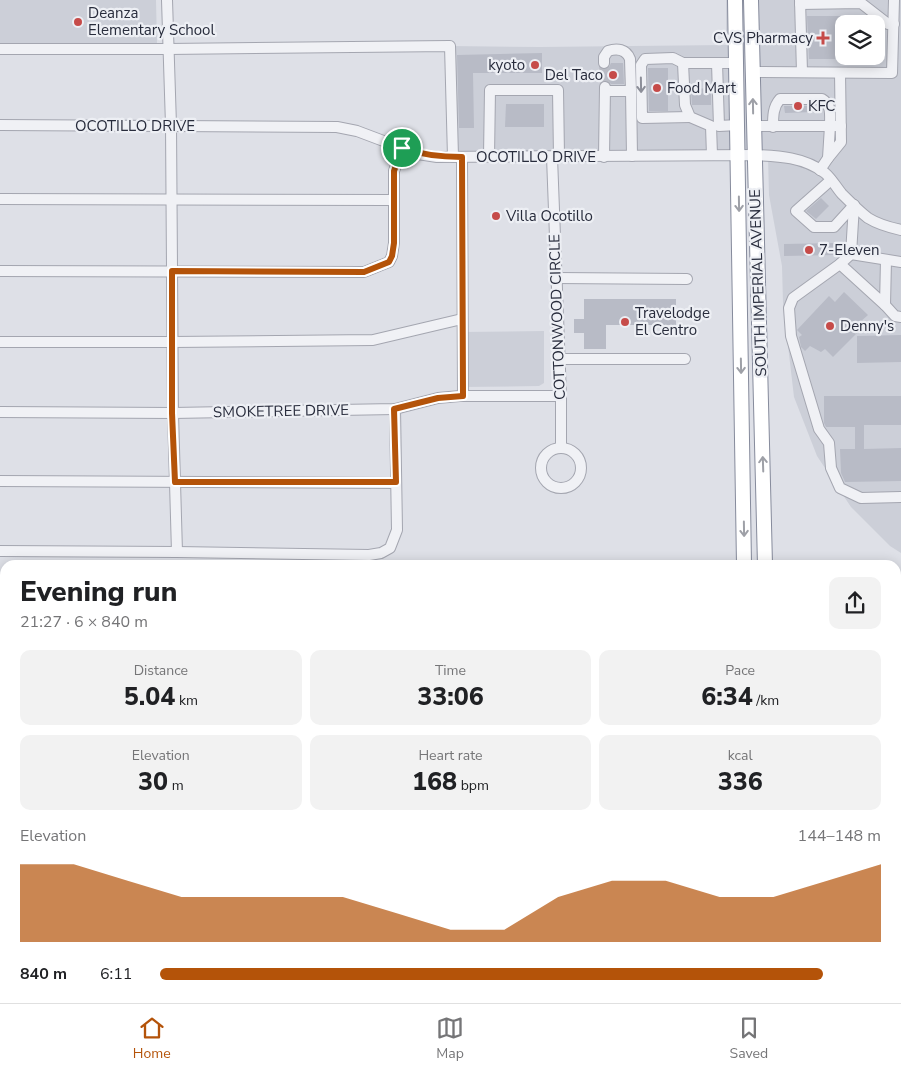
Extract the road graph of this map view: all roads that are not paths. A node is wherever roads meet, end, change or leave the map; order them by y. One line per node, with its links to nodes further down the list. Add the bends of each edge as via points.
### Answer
1 (167, 0): 8 (street)
2 (735, 0): 12 (highway, SOUTH IMPERIAL AVENUE)
3 (751, 0): 13 (highway, SOUTH IMPERIAL AVENUE)
4 (894, 0): 6 (street)
5 (800, 2): 6 (street, via 861,4); 14 (street)
6 (891, 24): 15 (street, via 892,73)
7 (0, 49): 8 (street)
8 (168, 49): 19 (street); 33 (street, via 450,46)
9 (604, 63): 16 (street, via 608,51 615,49 628,54)
10 (683, 63): 11 (street); 17 (street, via 685,105); 17 (street, one-way to 17, via 673,58 645,59 641,65 642,118)
11 (717, 63): 12 (street); 20 (street)
12 (736, 63): 21 (highway, SOUTH IMPERIAL AVENUE)
13 (752, 72): 14 (street); 22 (highway, SOUTH IMPERIAL AVENUE, one-way to 13)
14 (802, 72): 15 (street)
15 (840, 73): 23 (street)
16 (631, 91): 30 (street, via 605,89); 31 (street)
17 (690, 117): 20 (street)
18 (0, 125): 19 (street, OCOTILLO DRIVE)
19 (172, 126): 25 (street, OCOTILLO DRIVE, via 336,127 357,131); 36 (street)
20 (715, 126): 21 (street); 32 (street)
21 (738, 126): 26 (highway, SOUTH IMPERIAL AVENUE)
22 (754, 126): 24 (street); 27 (highway, SOUTH IMPERIAL AVENUE)
23 (835, 126): 24 (street); 24 (street, via 830,107 822,99 780,99 774,108); 34 (street, via 828,158)
24 (773, 127)
25 (402, 148): 33 (street, OCOTILLO DRIVE, via 418,154); 38 (street, via 394,171)
26 (738, 155): 27 (street, OCOTILLO DRIVE); 32 (street, OCOTILLO DRIVE); 68 (highway, SOUTH IMPERIAL AVENUE, one-way to 68)
27 (754, 155): 34 (street, OCOTILLO DRIVE, via 782,156); 69 (highway, SOUTH IMPERIAL AVENUE, one-way to 27)
28 (489, 156): 29 (street, OCOTILLO DRIVE); 29 (street, COTTONWOOD CIRCLE, via 490,90 558,90); 33 (street, OCOTILLO DRIVE)
29 (555, 156): 30 (street, OCOTILLO DRIVE); 47 (street, COTTONWOOD CIRCLE)
30 (604, 156): 31 (street, OCOTILLO DRIVE)
31 (632, 156): 32 (street, OCOTILLO DRIVE)
32 (712, 156)
33 (457, 157): 51 (street)
34 (820, 170): 35 (street, OCOTILLO DRIVE)
35 (832, 180): 39 (street, OCOTILLO DRIVE); 39 (street, via 796,211 814,227 834,227)
36 (172, 199): 37 (street); 38 (street); 46 (street)
37 (0, 200)
38 (394, 200): 46 (street, via 392,256 389,262 364,272)
39 (854, 205): 40 (street, OCOTILLO DRIVE, via 869,218); 41 (street)
40 (901, 230)
41 (851, 254): 42 (street); 44 (street)
42 (886, 260): 43 (street); 49 (street)
43 (901, 262)
44 (840, 264): 49 (street); 65 (street, via 793,298 791,336 819,429 829,443 831,468 840,488 861,498)
45 (0, 271): 46 (street)
46 (172, 271): 53 (street)
47 (556, 278): 48 (street); 54 (street, COTTONWOOD CIRCLE)
48 (687, 279)
49 (885, 305): 50 (street, via 895,316)
50 (901, 317)
51 (462, 319): 53 (street, via 373,340); 56 (street)
52 (0, 342): 53 (street)
53 (172, 342): 60 (street)
54 (559, 359): 55 (street); 57 (street, COTTONWOOD CIRCLE)
55 (685, 359)
56 (463, 396): 57 (street, SMOKETREE DRIVE); 58 (street, SMOKETREE DRIVE, via 438,398)
57 (561, 396): 61 (street, COTTONWOOD CIRCLE)
58 (394, 409): 60 (street, SMOKETREE DRIVE); 64 (street)
59 (0, 412): 60 (street, SMOKETREE DRIVE)
60 (172, 413): 63 (street)
61 (561, 447): 61 (street, via 546,454 541,464 543,477 552,486 561,488 578,479 582,466 574,451)
62 (0, 482): 63 (street)
63 (175, 482): 64 (street); 67 (street)
64 (396, 482): 67 (street, via 397,530 390,548 381,553)
65 (901, 498)
66 (0, 551): 67 (street)
67 (177, 552)
68 (744, 560)
69 (765, 560)

